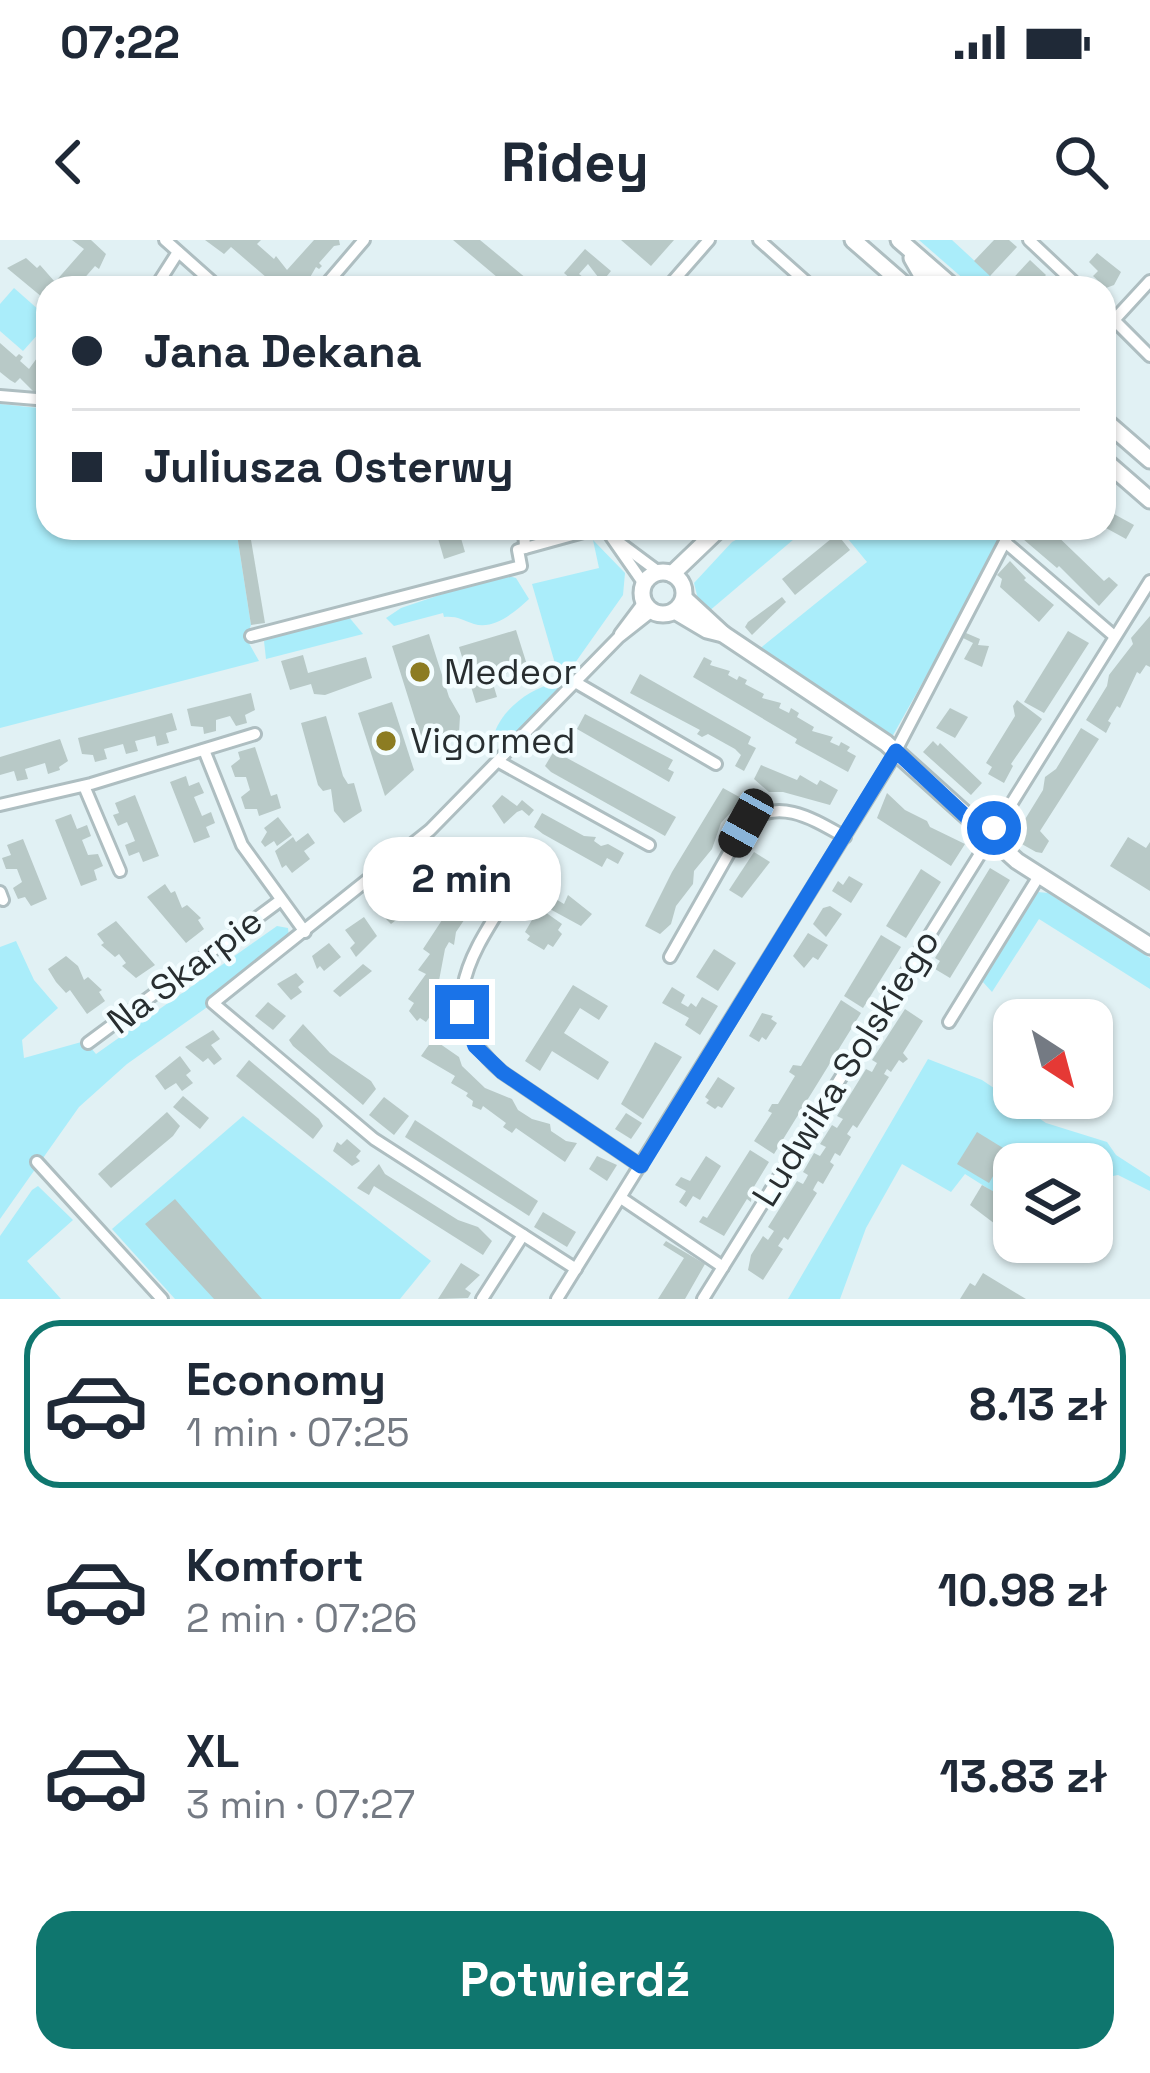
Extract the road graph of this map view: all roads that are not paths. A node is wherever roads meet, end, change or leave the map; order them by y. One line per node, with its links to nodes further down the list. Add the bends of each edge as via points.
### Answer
1 (164, 240): 8 (street)
2 (364, 240): 12 (street)
3 (709, 240): 13 (street)
4 (758, 240): 14 (street)
5 (853, 240): 9 (street)
6 (1029, 240): 19 (street)
7 (901, 242): 17 (street); 18 (street)
8 (178, 252): 10 (street); 11 (street)
9 (886, 269): 15 (street); 16 (street)
10 (163, 276)
11 (205, 276)
12 (333, 276)
13 (678, 276)
14 (799, 276)
15 (887, 276)
16 (894, 276)
17 (922, 276)
18 (940, 276)
19 (1067, 276)
20 (1150, 281): 21 (street)
21 (1116, 309)
22 (1116, 322): 23 (street)
23 (1150, 356)
24 (0, 396): 25 (street)
25 (36, 399)
26 (1116, 430): 27 (street)
27 (1150, 460)
28 (1116, 470): 29 (street)
29 (1150, 500)
30 (522, 540): 37 (street)
31 (555, 540): 37 (street)
32 (616, 540): 36 (street)
33 (709, 540): 39 (street)
34 (1006, 540): 46 (street)
35 (1012, 540): 42 (street)
36 (618, 542): 39 (street); 40 (street)
37 (521, 549): 41 (street, via 521,566)
38 (1149, 578): 42 (street, Ludwika Solskiego)
39 (675, 588): 40 (street); 40 (street, via 666,614); 46 (street, via 707,630)
40 (647, 599): 43 (street)
41 (251, 635)
42 (1113, 635): 52 (street, Ludwika Solskiego)
43 (575, 682): 47 (street); 48 (street)
44 (255, 734): 45 (street)
45 (204, 750): 49 (street); 57 (street, Na Skarpie, via 242,845)
46 (896, 751): 51 (street); 52 (street)
47 (500, 762): 53 (street); 58 (street)
48 (716, 764)
49 (84, 786): 50 (street); 54 (street)
50 (0, 805)
51 (845, 837): 60 (street, via 790,811 759,812); 64 (street)
52 (988, 837): 55 (street); 67 (street, Ludwika Solskiego)
53 (649, 845)
54 (120, 871)
55 (1039, 876): 59 (street); 61 (street)
56 (516, 883): 64 (street, via 465,968 461,996 470,1036 502,1072)
57 (281, 900): 58 (street, Na Skarpie); 62 (street, Na Skarpie)
58 (305, 932): 66 (street, via 213,1003 374,1139)
59 (1150, 946)
60 (670, 957)
61 (949, 1022)
62 (88, 1042)
63 (37, 1162): 69 (street)
64 (641, 1166): 65 (street)
65 (621, 1198): 67 (street); 68 (street)
66 (523, 1235): 68 (street); 70 (street)
67 (723, 1267): 72 (street, Ludwika Solskiego)
68 (576, 1269): 71 (street)
69 (162, 1299)
70 (482, 1299)
71 (557, 1299)
72 (703, 1299)

